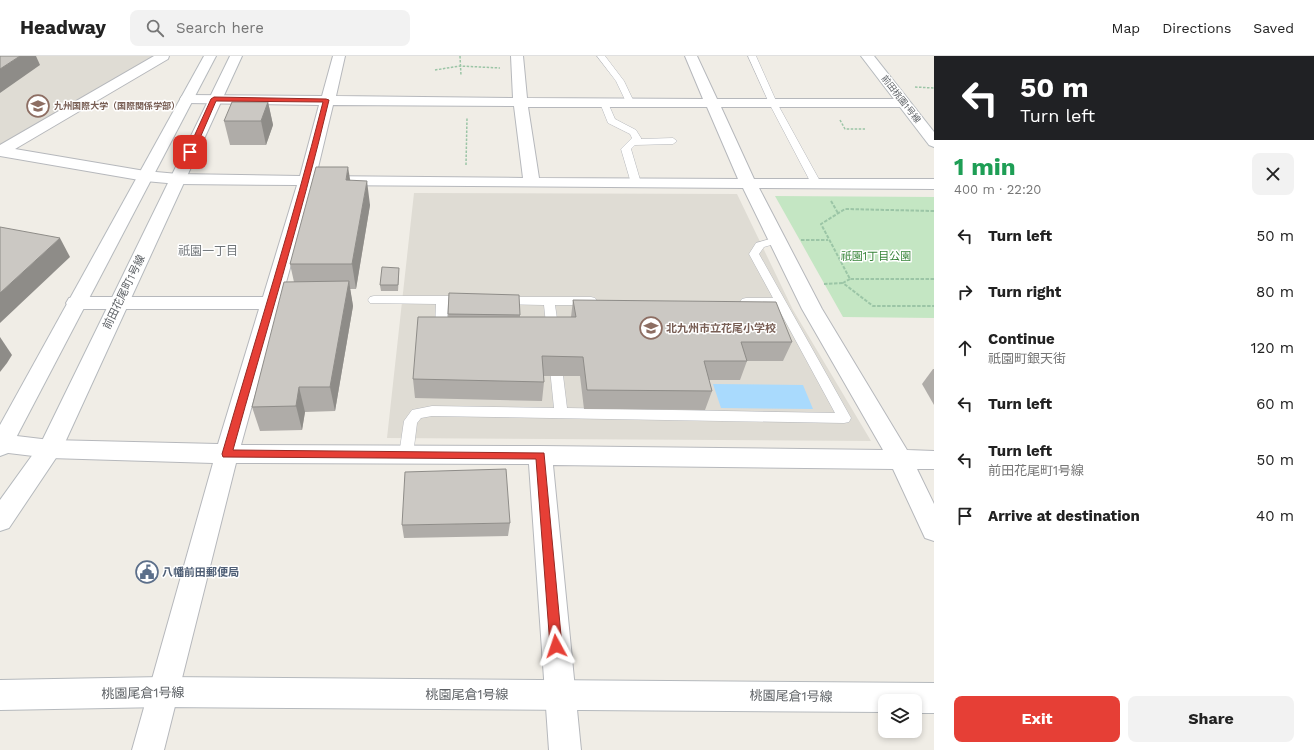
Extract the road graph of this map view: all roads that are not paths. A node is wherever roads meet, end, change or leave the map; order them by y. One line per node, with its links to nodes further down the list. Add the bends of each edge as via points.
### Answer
1 (163, 56): 22 (street)
2 (210, 56): 10 (street)
3 (236, 56): 11 (street, 前田花尾町1号線)
4 (339, 56): 12 (street)
5 (602, 56): 14 (lane, via 620,81)
6 (691, 56): 15 (street)
7 (752, 56): 17 (lane)
8 (867, 56): 18 (street, 前田桃園1号線)
9 (518, 62): 13 (street)
10 (186, 99): 11 (street); 23 (street)
11 (214, 99): 12 (street); 24 (street, 前田花尾町1号線)
12 (326, 100): 13 (street); 25 (street)
13 (520, 102): 16 (street); 26 (street)
14 (630, 102): 15 (street); 16 (street)
15 (710, 102): 17 (street); 28 (street)
16 (604, 103): 20 (lane, via 611,121 633,132 637,138)
17 (773, 103): 18 (street); 29 (lane)
18 (903, 103): 21 (street, 前田桃園1号線)
19 (673, 141): 20 (lane)
20 (634, 142): 27 (lane, via 626,149)
21 (934, 142)
22 (0, 151): 23 (street)
23 (145, 176): 24 (street); 40 (street)
24 (178, 179): 25 (street); 41 (street, 前田花尾町1号線)
25 (307, 179): 26 (street); 42 (street)
26 (532, 183): 27 (street)
27 (636, 183): 28 (street)
28 (748, 183): 29 (street); 31 (street)
29 (816, 183): 30 (street)
30 (934, 184)
31 (777, 240): 39 (lane, via 760,245 754,254); 50 (street, via 812,309)
32 (374, 300): 33 (lane)
33 (442, 300): 34 (lane); 43 (lane, via 441,328)
34 (473, 300)
35 (488, 300): 36 (lane)
36 (549, 301): 37 (lane); 44 (lane, via 548,329)
37 (605, 301)
38 (733, 302): 39 (lane)
39 (780, 302): 44 (lane, via 844,418)
40 (76, 303): 41 (street); 45 (street)
41 (119, 303): 42 (street); 46 (street, 前田花尾町1号線)
42 (270, 303): 47 (street)
43 (457, 328)
44 (561, 413): 48 (lane, via 432,411 417,414 411,421)
45 (1, 445): 46 (street)
46 (50, 449): 47 (street); 52 (street, 前田花尾町1号線)
47 (227, 454): 48 (street); 54 (street)
48 (406, 455): 49 (street)
49 (540, 455): 50 (street); 55 (street)
50 (901, 460): 51 (street); 53 (street)
51 (934, 460)
52 (0, 520)
53 (934, 530)
54 (163, 692): 55 (street, 桃園尾倉1号線); 56 (street, 桃園尾倉1号線); 58 (street)
55 (560, 694): 57 (street, 桃園尾倉1号線); 59 (street)
56 (0, 695)
57 (934, 698)
58 (148, 750)
59 (565, 750)

